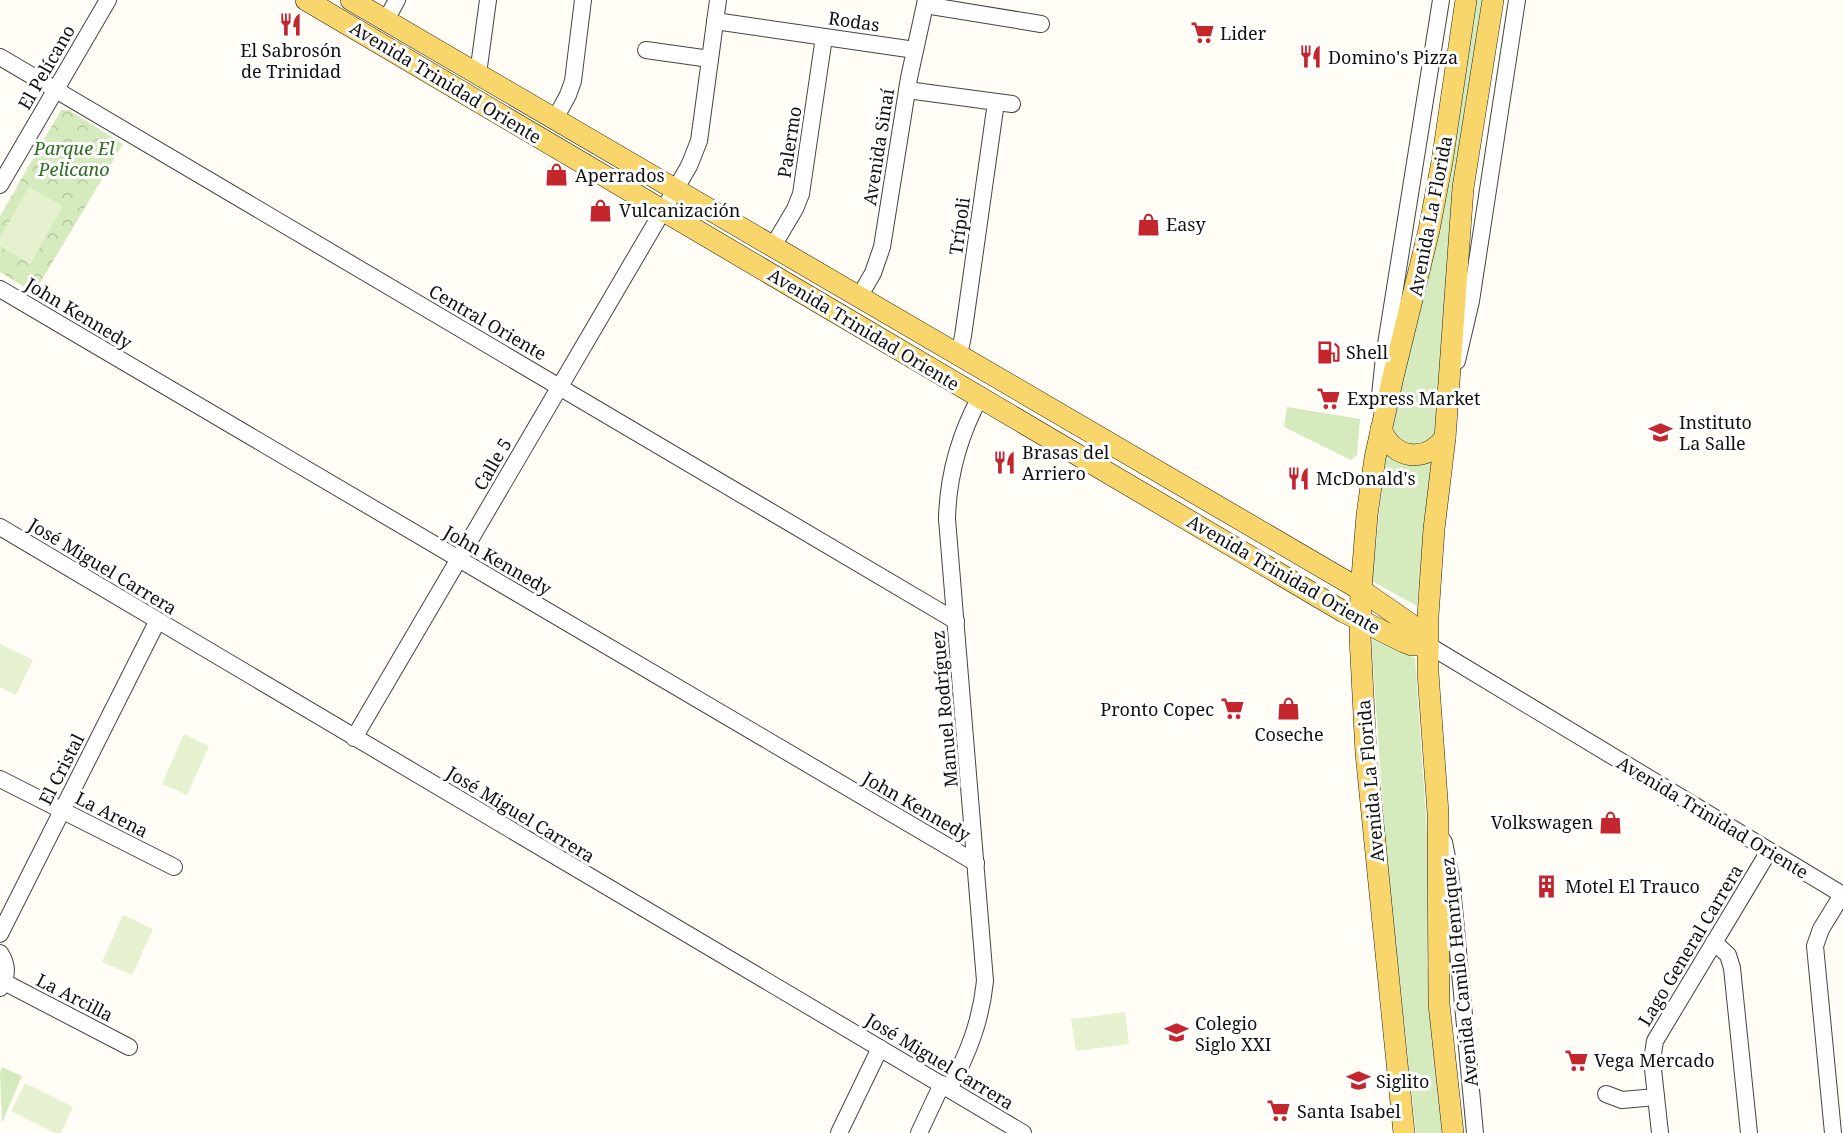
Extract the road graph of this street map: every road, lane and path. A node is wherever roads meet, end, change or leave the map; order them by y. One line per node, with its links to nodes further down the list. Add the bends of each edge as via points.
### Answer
1 (108, 0): 22 (street, El Pelícano)
2 (306, 0): 27 (main road, Avenida Trinidad Oriente)
3 (351, 0): 13 (main road, Avenida Trinidad Oriente)
4 (397, 0): 13 (street)
5 (488, 0): 21 (street)
6 (583, 0): 24 (street, via 573,81)
7 (718, 0): 14 (street, Calle 5)
8 (1441, 0): 35 (street, Avenida La Florida, via 1384,357)
9 (1466, 0): 35 (main road, Avenida La Florida, via 1433,211)
10 (1493, 0): 33 (main road, Avenida La Florida, via 1462,196)
11 (1517, 0): 33 (street, Avenida La Florida, via 1471,302)
12 (925, 2): 15 (street); 18 (street, Avenida Sinaí)
13 (386, 20): 21 (main road, Avenida Trinidad Oriente)
14 (715, 21): 16 (street, Rodas); 20 (street, Calle 5)
15 (1041, 24)
16 (824, 37): 18 (street, Rodas); 28 (street, Palermo, via 799,199)
17 (646, 50): 20 (street)
18 (915, 50): 23 (street, Avenida Sinaí)
19 (0, 57): 22 (street, Central Oriente)
20 (710, 58): 26 (street, Calle 5, via 699,141)
21 (478, 74): 24 (main road, Avenida Trinidad Oriente)
22 (56, 90): 25 (street, El Pelícano); 32 (street, Central Oriente)
23 (907, 90): 30 (street, Avenida Sinaí, via 882,247); 31 (street, Trípoli, via 1004,103)
24 (555, 119): 26 (main road, Avenida Trinidad Oriente)
25 (0, 185)
26 (676, 190): 27 (street, Calle 5); 28 (main road, Avenida Trinidad Oriente)
27 (664, 211): 32 (street, Calle 5); 34 (main road, Avenida Trinidad Oriente)
28 (773, 246): 30 (main road, Avenida Trinidad Oriente)
29 (0, 289): 38 (street, John Kennedy)
30 (859, 297): 31 (main road, Avenida Trinidad Oriente)
31 (959, 355): 39 (main road, Avenida Trinidad Oriente)
32 (560, 387): 38 (street, Calle 5); 40 (street, Central Oriente)
33 (1449, 388): 36 (main road, Avenida La Florida)
34 (980, 398): 40 (street, Manuel Rodríguez, via 964,429 950,480 947,519); 41 (main road, Avenida Trinidad Oriente)
35 (1381, 429): 36 (main road, via 1395,449 1410,455 1434,450); 39 (main road, Avenida La Florida, via 1367,515)
36 (1445, 438): 43 (main road, Avenida La Florida, via 1434,529)
37 (0, 527): 42 (street, José Miguel Carrera)
38 (459, 559): 44 (street, Calle 5); 49 (street, John Kennedy)
39 (1361, 590): 41 (main road, Avenida La Florida); 43 (main road, Avenida Trinidad Oriente, via 1410,624)
40 (956, 621): 49 (street, Manuel Rodríguez)
41 (1359, 621): 43 (main road, Avenida Trinidad Oriente, via 1404,642); 65 (main road, Avenida La Florida, via 1366,753)
42 (157, 622): 44 (street, José Miguel Carrera); 46 (street, El Cristal)
43 (1428, 645): 47 (main road, Avenida Camilo Henríquez); 48 (street, Avenida Trinidad Oriente)
44 (354, 738): 57 (street, José Miguel Carrera)
45 (0, 779): 46 (street, La Arena)
46 (62, 810): 50 (street, La Arena); 52 (street, El Cristal)
47 (1438, 813): 66 (main road, Avenida Camilo Henríquez, via 1439,1004); 67 (street, Avenida Camilo Henríquez, via 1450,872)
48 (1769, 851): 51 (street, Avenida Trinidad Oriente); 53 (street, Lago General Carrera)
49 (976, 863): 58 (street, Manuel Rodríguez, via 984,996 971,1044)
50 (174, 867)
51 (1843, 895): 70 (street, via 1815,946)
52 (0, 934)
53 (1714, 942): 60 (street, Lago General Carrera, via 1655,1041 1652,1060); 69 (street, via 1724,950 1732,968)
54 (0, 953): 55 (street, via 7,969)
55 (2, 985): 56 (street, La Arcilla)
56 (129, 1047)
57 (880, 1048): 58 (street, José Miguel Carrera); 62 (street)
58 (946, 1087): 61 (street, José Miguel Carrera); 63 (street, Manuel Rodríguez)
59 (1606, 1094): 60 (street, via 1622,1100)
60 (1656, 1097): 68 (street, Lago General Carrera)
61 (1004, 1128): 64 (street, José Miguel Carrera)
62 (839, 1133)
63 (919, 1133)
64 (1023, 1133)
65 (1404, 1133)
66 (1453, 1133)
67 (1475, 1133)
68 (1660, 1133)
69 (1749, 1133)
70 (1833, 1133)

